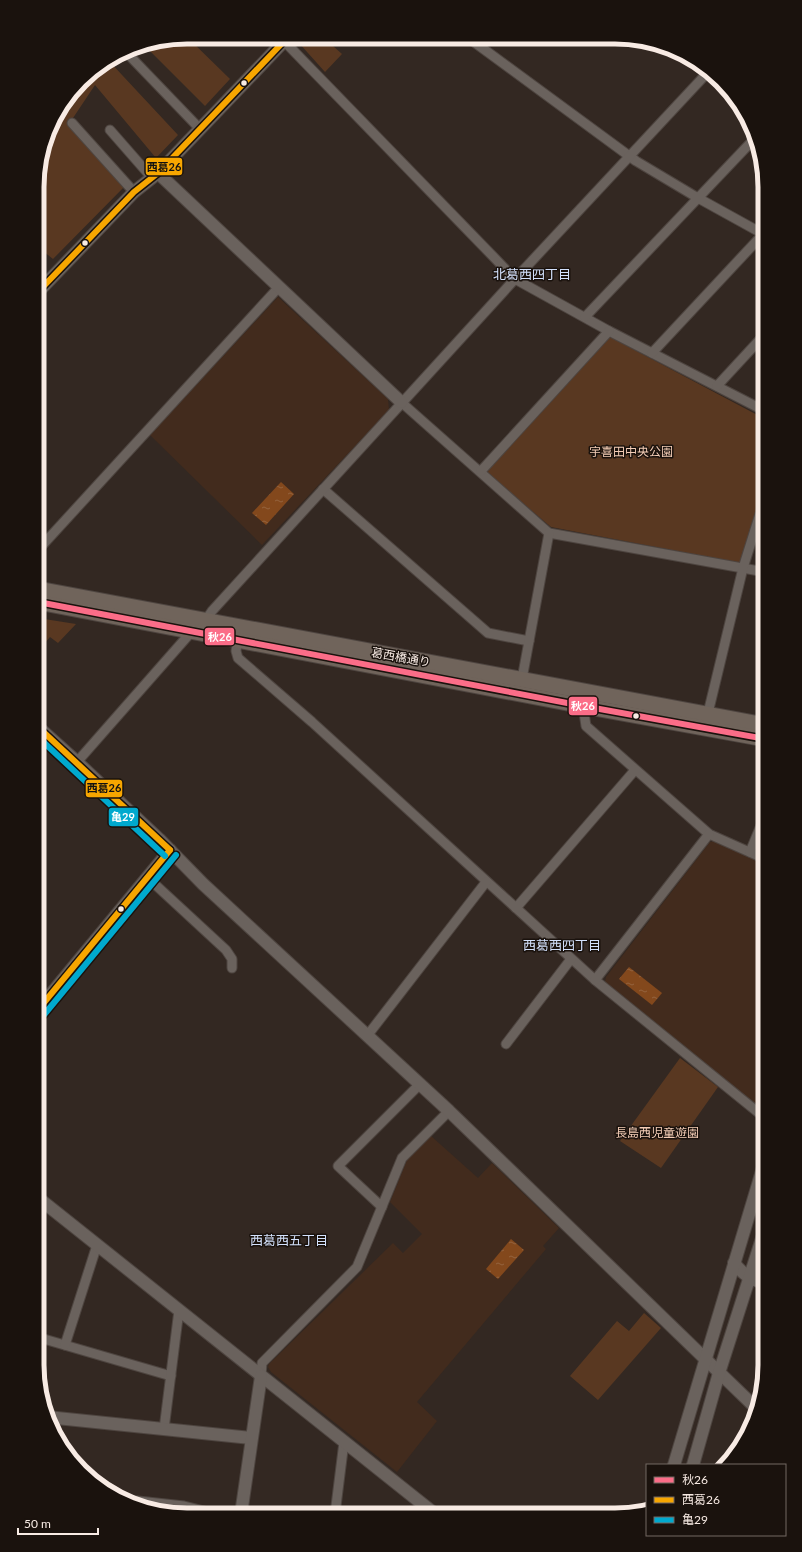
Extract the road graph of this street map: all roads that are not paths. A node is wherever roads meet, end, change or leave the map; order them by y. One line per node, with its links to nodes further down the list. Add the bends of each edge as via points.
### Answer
1 (281, 44): 8 (street)
2 (291, 44): 17 (street)
3 (477, 44): 4 (street)
4 (480, 46): 11 (street)
5 (129, 56): 8 (street)
6 (705, 76): 11 (street)
7 (72, 123): 13 (street)
8 (200, 129): 12 (street)
9 (110, 130): 12 (street)
10 (750, 142): 14 (street)
11 (629, 157): 14 (street); 17 (street)
12 (155, 176): 13 (street); 19 (street)
13 (134, 192): 18 (street)
14 (698, 198): 15 (street); 20 (street)
15 (758, 230)
16 (758, 239): 23 (street)
17 (515, 279): 20 (street); 25 (street)
18 (44, 286)
19 (279, 287): 25 (street); 31 (street)
20 (586, 317): 21 (street)
21 (609, 331): 23 (street); 27 (street)
22 (758, 342): 24 (street)
23 (652, 353): 24 (street)
24 (717, 386): 26 (street)
25 (401, 402): 27 (street); 28 (street)
26 (758, 407)
27 (481, 471): 30 (street)
28 (323, 489): 36 (street, via 212,610); 39 (street, via 488,633)
29 (758, 520): 32 (street)
30 (549, 533): 32 (street); 39 (street)
31 (44, 543)
32 (743, 568): 33 (street); 42 (street)
33 (758, 571)
34 (44, 590): 36 (main road, 葛西橋通り)
35 (44, 603): 37 (main road, 葛西橋通り)
36 (206, 621): 37 (street); 38 (main road, 葛西橋通り)
37 (192, 632): 38 (main road, 葛西橋通り); 46 (street)
38 (238, 634): 40 (main road, 葛西橋通り); 41 (main road, 葛西橋通り, via 357,662); 54 (street, via 238,658 312,722)
39 (529, 641): 40 (street)
40 (522, 679): 42 (main road, 葛西橋通り)
41 (583, 706): 45 (main road, 葛西橋通り); 47 (street, via 586,726)
42 (708, 713): 43 (main road, 葛西橋通り)
43 (758, 724)
44 (44, 732): 46 (street)
45 (758, 738)
46 (77, 762): 50 (street)
47 (636, 770): 49 (street); 55 (street)
48 (758, 833): 51 (street)
49 (709, 834): 51 (street); 58 (street)
50 (170, 850): 53 (street); 60 (street, via 203,884)
51 (750, 852): 52 (street)
52 (758, 856)
53 (147, 877): 57 (street, via 226,950 232,960); 59 (street)
54 (486, 882): 55 (street); 60 (street)
55 (516, 908): 56 (street)
56 (571, 959): 58 (street); 61 (street)
57 (232, 968)
58 (595, 980): 64 (street)
59 (44, 1002)
60 (367, 1036): 62 (street)
61 (506, 1044)
62 (420, 1084): 63 (street); 67 (street, via 338,1166)
63 (449, 1111): 67 (street, via 402,1158); 76 (street)
64 (758, 1112)
65 (758, 1184): 70 (street)
66 (44, 1203): 68 (street)
67 (382, 1207): 79 (street, via 358,1268 262,1363)
68 (97, 1245): 73 (street); 75 (street)
69 (758, 1252): 71 (street)
70 (734, 1263): 71 (street); 76 (street)
71 (750, 1278): 72 (street); 77 (street)
72 (758, 1282)
73 (179, 1310): 78 (street); 79 (street)
74 (44, 1339): 75 (street)
75 (65, 1345): 78 (street)
76 (705, 1358): 77 (street); 85 (street)
77 (719, 1373): 80 (street); 86 (street)
78 (171, 1376): 82 (street)
79 (261, 1376): 83 (street); 84 (street)
80 (752, 1404)
81 (54, 1418): 82 (street)
82 (164, 1429): 83 (street)
83 (251, 1438): 89 (street)
84 (344, 1442): 90 (street); 91 (street)
85 (674, 1464)
86 (693, 1464)
87 (147, 1502): 88 (street)
88 (192, 1508)
89 (242, 1508)
90 (336, 1508)
91 (427, 1508)

